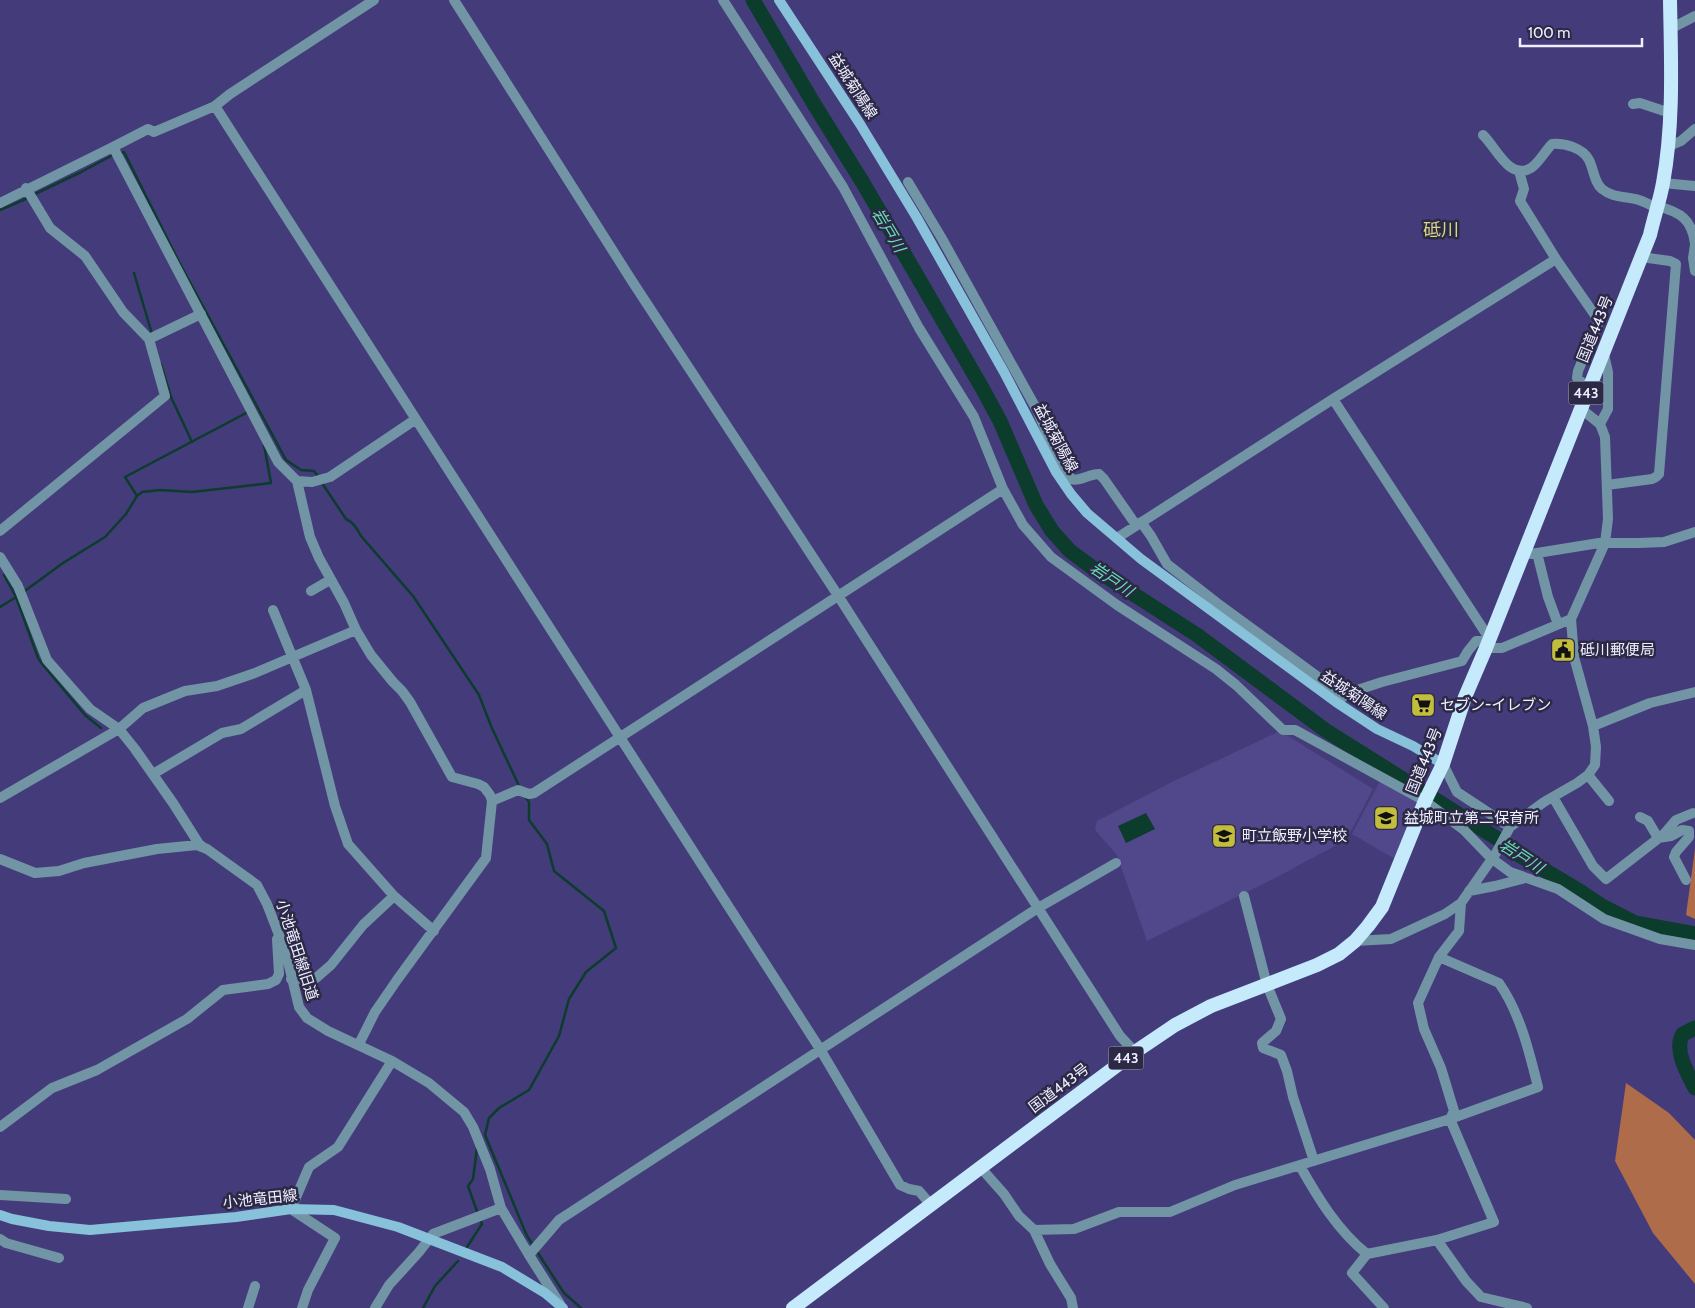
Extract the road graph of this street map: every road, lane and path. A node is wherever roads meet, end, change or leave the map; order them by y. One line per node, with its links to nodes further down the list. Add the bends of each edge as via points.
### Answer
1 (374, 0): 9 (street)
2 (454, 0): 46 (street, via 632,281)
3 (723, 0): 36 (street, via 843,187 919,328 974,417)
4 (779, 0): 40 (main road, 益城菊陽線, via 917,218 1056,472 1086,513)
5 (1670, 0): 7 (highway, 国道443号 / 443)
6 (1695, 16): 7 (street)
7 (1670, 29): 10 (highway, 国道443号 / 443)
8 (1633, 104): 10 (street, via 1640,103)
9 (215, 106): 13 (street, via 154,132 148,128); 32 (street)
10 (1670, 113): 14 (highway, 国道443号 / 443)
11 (1695, 129): 14 (street, via 1681,141)
12 (1483, 135): 15 (street, via 1506,165)
13 (113, 147): 19 (street); 26 (street)
14 (1667, 147): 17 (highway, 国道443号 / 443)
15 (1519, 171): 21 (street, via 1531,168 1552,144 1566,145 1589,159 1602,189 1618,197 1636,199); 24 (street, via 1524,188 1520,201)
16 (908, 182): 37 (street, via 1037,410 1070,479 1098,474)
17 (1663, 182): 18 (street); 21 (highway, 国道443号 / 443)
18 (1695, 186)
19 (26, 188): 20 (street); 27 (street, via 50,228 85,256 123,312)
20 (0, 203)
21 (1657, 207): 22 (street, via 1678,214 1690,226 1694,231); 23 (highway, 国道443号 / 443)
22 (1695, 245): 25 (street)
23 (1641, 257): 28 (highway, 国道443号 / 443); 35 (street, via 1676,264 1659,474 1652,479)
24 (1556, 259): 29 (street, via 1599,321 1578,371 1577,378); 30 (street)
25 (1695, 271)
26 (201, 314): 27 (street); 34 (street, via 278,462)
27 (149, 339): 38 (street, via 165,396)
28 (1603, 350): 29 (highway, 国道443号 / 443); 33 (street, via 1608,372 1608,409)
29 (1588, 388): 31 (highway, 国道443号 / 443)
30 (1332, 398): 37 (street); 51 (street)
31 (1580, 408): 33 (street); 42 (highway, 国道443号 / 443)
32 (416, 419): 34 (street, via 330,477 312,482); 58 (street)
33 (1600, 424): 35 (street, via 1605,437)
34 (297, 481): 44 (street, via 310,537)
35 (1607, 485): 41 (street)
36 (1003, 489): 46 (street); 65 (street, via 1023,525 1051,557 1117,605 1216,669 1283,730 1295,730)
37 (1139, 524): 40 (street); 55 (street, via 1152,536 1167,564)
38 (0, 531)
39 (1695, 532): 41 (street, via 1664,542)
40 (1117, 538): 55 (main road, 益城菊陽線, via 1141,559)
41 (1605, 543): 42 (street); 48 (street)
42 (1530, 553): 49 (street); 51 (highway, 国道443号 / 443)
43 (0, 558): 57 (street, via 18,586 47,660 90,709)
44 (330, 580): 45 (street); 50 (street)
45 (311, 591)
46 (837, 594): 58 (street); 81 (street)
47 (274, 610): 52 (street)
48 (1571, 619): 49 (street); 56 (street, via 1574,657)
49 (1558, 624): 51 (street, via 1502,648)
50 (356, 630): 52 (street); 64 (street, via 371,655 410,702 452,777 478,784)
51 (1488, 642): 55 (street, via 1476,642 1456,664 1382,682); 59 (highway, 国道443号 / 443)
52 (293, 657): 53 (street); 57 (street, via 217,686 185,691 143,708)
53 (306, 690): 60 (street, via 241,729 222,734); 78 (street, via 334,806 348,844)
54 (1695, 692): 56 (street, via 1650,703)
55 (1340, 699): 59 (main road, 益城菊陽線, via 1377,729 1413,746)
56 (1593, 726): 61 (street, via 1595,765)
57 (119, 729): 60 (street); 63 (street)
58 (620, 737): 64 (street, via 534,792 529,794 518,790); 90 (street)
59 (1440, 769): 65 (highway, 国道443号 / 443); 69 (street, via 1457,792)
60 (153, 774): 71 (street, via 199,844)
61 (1588, 775): 62 (street); 66 (street)
62 (1553, 797): 69 (street); 70 (street, via 1593,866 1606,879)
63 (0, 798)
64 (492, 801): 83 (street, via 486,858)
65 (1425, 801): 72 (street); 84 (highway, 国道443号 / 443, via 1382,907)
66 (1609, 801)
67 (1693, 813): 70 (street, via 1676,820)
68 (1640, 817): 70 (street, via 1648,821)
69 (1510, 827): 72 (street)
70 (1658, 838): 76 (street, via 1682,830 1689,831 1689,837 1674,857)
71 (207, 849): 73 (street, 小池竜田線旧道, via 197,845 158,849 84,863 60,871 34,873); 82 (street, 小池竜田線旧道, via 257,885)
72 (1494, 855): 75 (street, via 1510,872); 77 (street)
73 (0, 859)
74 (1116, 863): 81 (street)
75 (1525, 878): 77 (street); 85 (street, via 1558,889 1604,919 1660,939)
76 (1686, 880)
77 (1469, 891): 80 (street)
78 (394, 896): 83 (street); 87 (street, via 316,978)
79 (1244, 896): 88 (street)
80 (1461, 903): 84 (street, via 1445,914 1391,938); 86 (street, via 1459,931)
81 (1038, 908): 90 (street); 91 (street, via 1120,1036)
82 (276, 926): 87 (street, 小池竜田線旧道); 94 (street, via 279,974 276,980 223,990 187,1019 97,1070 52,1088)
83 (434, 931): 89 (street, via 375,1012)
84 (1355, 941): 88 (highway, 国道443号 / 443, via 1317,965)
85 (1695, 945)
86 (1439, 956): 93 (street, via 1418,1003 1424,1029 1454,1110); 93 (street, via 1499,983 1526,1039 1538,1087)
87 (291, 979): 89 (street, 小池竜田線旧道, via 299,1007 307,1018)
88 (1267, 985): 91 (highway, 国道443号 / 443, via 1211,1006); 95 (street, via 1281,1019 1276,1031 1262,1043 1262,1048 1281,1055)
89 (359, 1044): 92 (street, 小池竜田線旧道)
90 (820, 1049): 100 (street, via 900,1185 920,1190); 108 (street, via 559,1220)
91 (1134, 1052): 97 (highway, 国道443号 / 443)
92 (392, 1061): 101 (street, 小池竜田線旧道, via 429,1083 464,1112 490,1169); 102 (street, via 338,1147 309,1166)
93 (1450, 1119): 95 (street); 107 (street, via 1494,1222)
94 (0, 1127)
95 (1314, 1161): 96 (street)
96 (1300, 1166): 104 (street, via 1235,1185 1170,1212 1118,1212 1074,1229); 109 (street, via 1320,1201 1355,1245)
97 (981, 1168): 100 (highway, 国道443号 / 443); 104 (street)
98 (0, 1195): 99 (street)
99 (66, 1199)
100 (931, 1204): 116 (highway, 国道443号 / 443)
101 (502, 1208): 106 (street, via 434,1234); 108 (street, 小池竜田線旧道)
102 (291, 1209): 103 (main road, 小池竜田線, via 90,1230 48,1226); 106 (main road, 小池竜田線, via 334,1210); 114 (street, via 335,1238)
103 (0, 1215)
104 (1034, 1230): 117 (street, via 1071,1298)
105 (0, 1239): 110 (street)
106 (430, 1239): 112 (main road, 小池竜田線, via 502,1267); 115 (street, via 389,1285)
107 (1437, 1240): 109 (street); 119 (street, via 1481,1297)
108 (533, 1250): 112 (street, 小池竜田線旧道)
109 (1367, 1254): 118 (street, via 1352,1273)
110 (59, 1258)
111 (255, 1286): 113 (street)
112 (562, 1307)
113 (248, 1308)
114 (302, 1308)
115 (376, 1308)
116 (793, 1308)
117 (1073, 1308)
118 (1384, 1308)
119 (1527, 1308)

